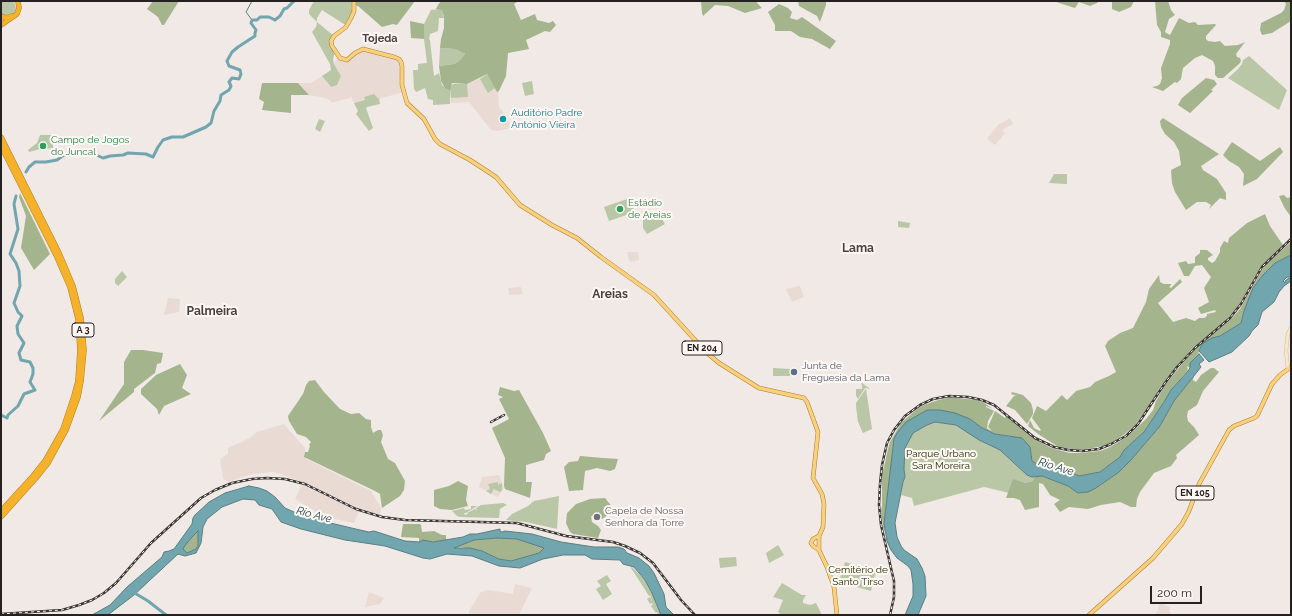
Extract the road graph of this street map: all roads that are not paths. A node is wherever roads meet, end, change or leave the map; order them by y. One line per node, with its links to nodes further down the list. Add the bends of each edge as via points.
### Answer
1 (17, 1): 3 (highway, via 18,8 14,15 9,18); 4 (highway, via 20,8 17,14)
2 (354, 1): 11 (main road, EN 204, via 351,18 342,31 332,39 331,43 339,57 349,59 363,49 399,59 405,97 410,106 424,119 440,144 496,177 520,205 572,235 654,295 719,363 760,388 804,398 818,432 813,474 814,482 824,500 823,526 817,544 834,587)
3 (1, 16)
4 (1, 26)
5 (1, 137): 10 (highway, A 3, via 73,286 81,318 84,350 78,397 66,430 48,463)
6 (1, 146): 9 (highway, A 3, via 70,287 78,318 80,350 78,381 63,429 45,461)
7 (1291, 328): 8 (main road, via 1286,350)
8 (1289, 368): 12 (main road, EN 105, via 1272,384 1257,416 1229,430 1198,486 1182,524 1152,558)
9 (1, 511)
10 (1, 517)
11 (837, 615)
12 (1089, 615)

